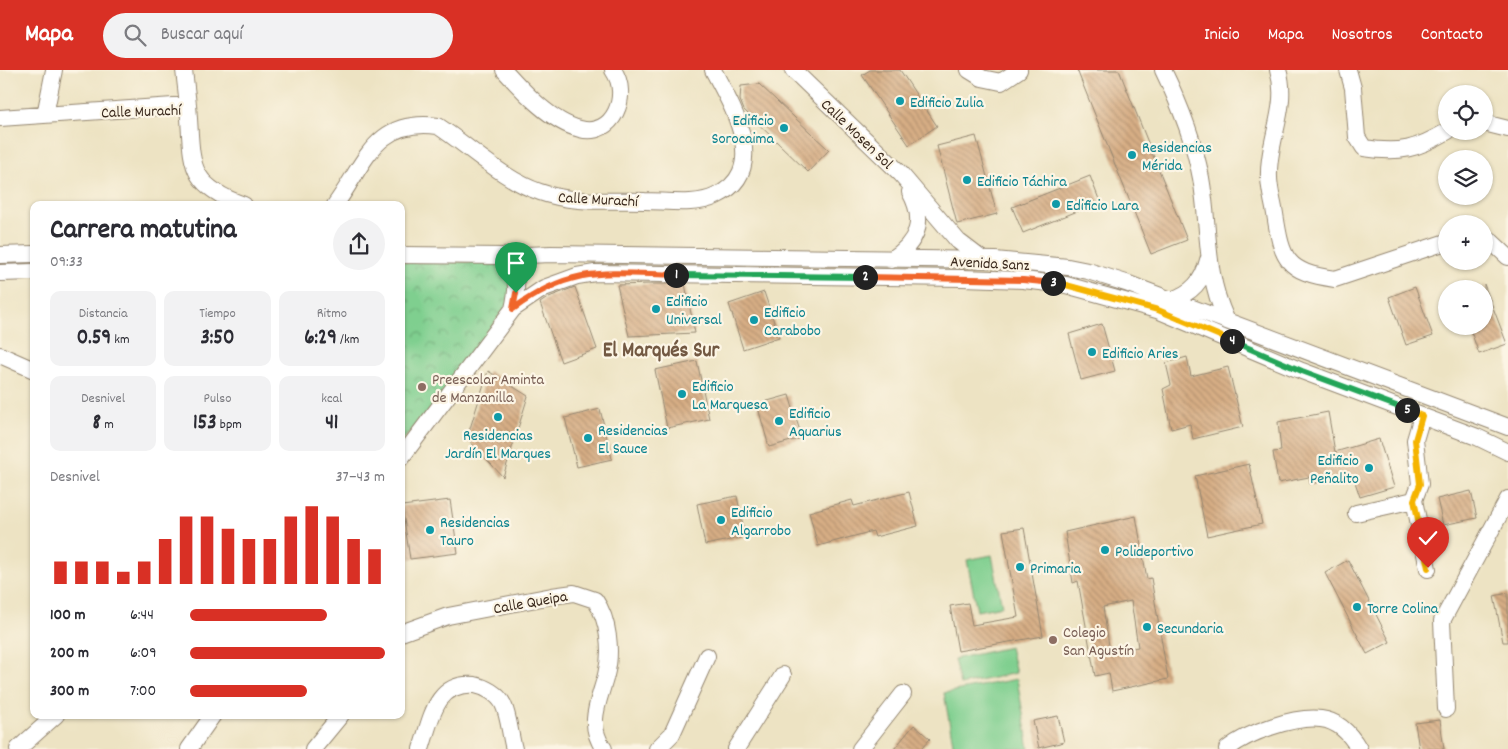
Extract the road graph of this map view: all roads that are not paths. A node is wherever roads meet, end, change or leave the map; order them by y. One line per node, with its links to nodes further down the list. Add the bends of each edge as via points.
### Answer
1 (54, 70): 13 (street)
2 (184, 70): 12 (street)
3 (504, 70): 4 (street, via 553,116 579,129 592,131 604,127 618,108 620,86)
4 (613, 70)
5 (714, 70): 20 (street, Calle Murachí, via 738,121 745,152 735,180 716,197 687,202 553,196 523,185 438,126 425,124 396,128 384,136 373,147)
6 (793, 70): 18 (street, Calle Mosen Sol)
7 (969, 70): 8 (street, via 982,78 1002,82)
8 (1019, 70)
9 (1163, 70): 28 (street, via 1196,154)
10 (1278, 70): 22 (street, via 1282,88 1268,172 1284,256 1298,270 1335,279)
11 (1348, 70): 17 (street, via 1353,88 1357,137 1364,148 1385,152 1409,150)
12 (188, 105): 13 (street, Calle Murachí); 19 (street, Calle Murachí, via 196,171 202,182)
13 (45, 115): 14 (street, Calle Murachí)
14 (0, 118)
15 (1493, 125): 16 (street)
16 (1508, 129)
17 (1438, 136)
18 (901, 174): 29 (street, Calle Mosen Sol, via 918,206 919,224 907,247); 30 (street, Calle Mosen Sol, via 958,241)
19 (233, 201)
20 (338, 201)
21 (1493, 243): 27 (street)
22 (1438, 245)
23 (30, 254): 24 (street)
24 (0, 255)
25 (405, 255): 26 (street, Avenida Sanz)
26 (503, 256): 29 (street, Avenida Sanz, via 559,254); 34 (street, Avenida Sanz, via 512,266 518,282)
27 (1508, 257)
28 (1209, 258): 33 (street, via 1196,286); 35 (street, via 1214,290)
29 (891, 260): 30 (street, Avenida Sanz)
30 (984, 260): 33 (street, Avenida Sanz, via 1088,271)
31 (30, 272): 32 (street)
32 (0, 273)
33 (1171, 300): 35 (street, Avenida Sanz)
34 (513, 309): 38 (street, Avenida Sanz, via 544,288 595,273 962,278 1066,285 1158,310 1302,371); 41 (street, Avenida Sanz)
35 (1226, 319): 39 (street, Avenida Sanz)
36 (0, 355): 37 (street)
37 (30, 368)
38 (1422, 416): 40 (street, Avenida Sanz); 43 (street, via 1415,440 1420,484)
39 (1508, 428)
40 (1508, 452)
41 (405, 453)
42 (1508, 499): 50 (street, via 1442,621)
43 (1414, 500): 44 (street); 45 (street)
44 (1356, 513)
45 (1428, 568)
46 (405, 632): 59 (street, Calle Queipa, via 448,616 552,596 574,593 595,600 605,617 608,644 607,673 594,714 597,736)
47 (707, 656): 60 (street, via 672,734)
48 (783, 675): 61 (street)
49 (902, 694): 62 (street)
50 (1446, 709)
51 (52, 719): 54 (street)
52 (210, 719): 55 (street)
53 (338, 719): 56 (street)
54 (18, 749)
55 (189, 749)
56 (313, 749)
57 (421, 749): 58 (street, via 438,699 451,689 470,685 482,686 502,703)
58 (514, 749)
59 (604, 749)
60 (657, 749)
61 (736, 749)
62 (860, 749)
63 (1227, 749): 64 (street, via 1267,729 1322,719 1341,727)
64 (1359, 749)

